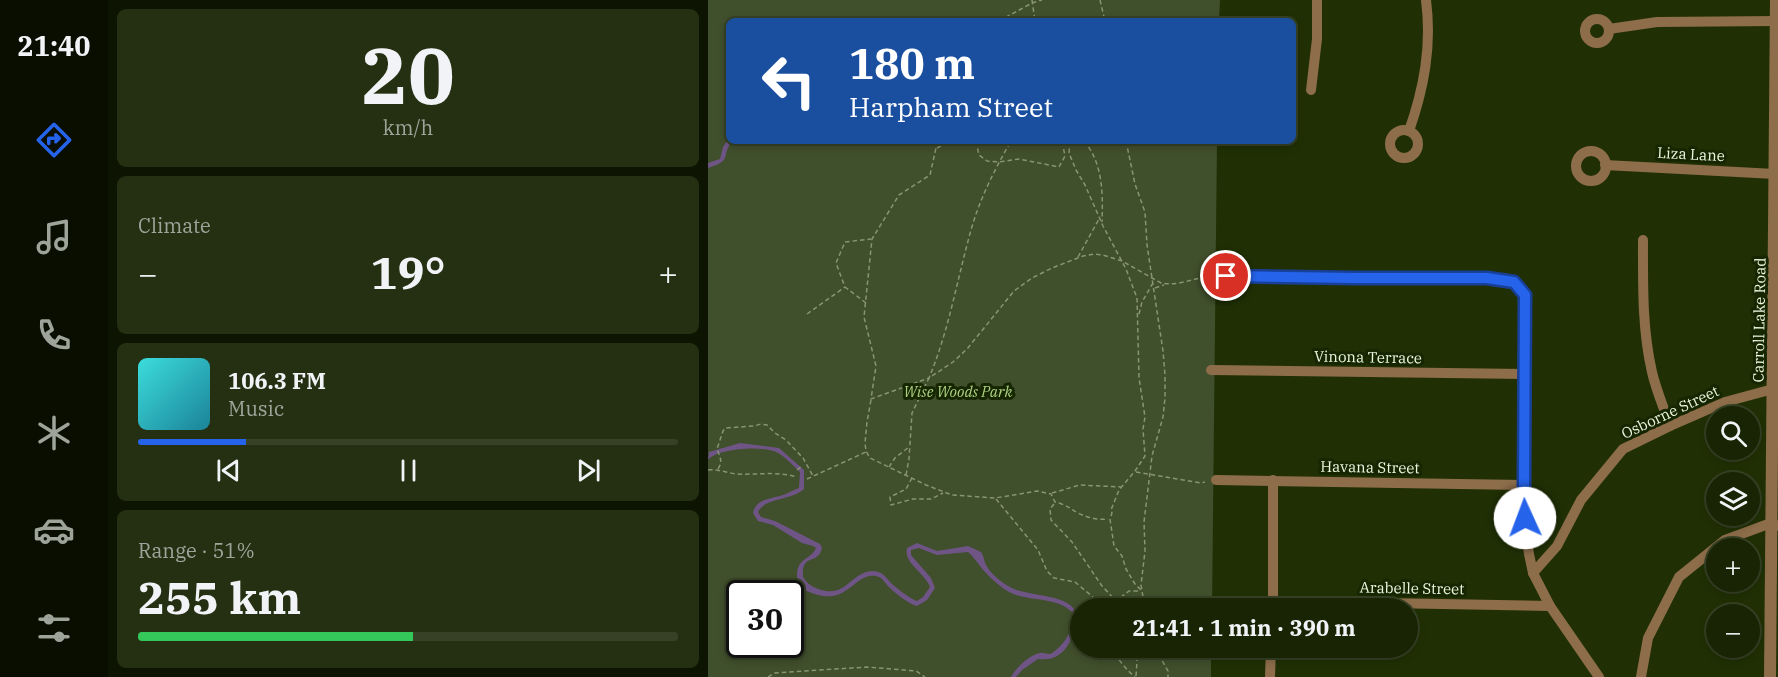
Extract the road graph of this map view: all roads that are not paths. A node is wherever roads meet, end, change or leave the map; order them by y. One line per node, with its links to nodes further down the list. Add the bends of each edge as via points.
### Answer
1 (1317, 0): 6 (street)
2 (1426, 0): 7 (street, via 1427,63)
3 (1776, 0): 4 (street, Carroll Lake Road)
4 (1776, 21): 5 (street, via 1657,22); 9 (street, Carroll Lake Road)
5 (1609, 29)
6 (1311, 90)
7 (1409, 131)
8 (1605, 165): 9 (street, Liza Lane)
9 (1775, 174): 10 (street, Carroll Lake Road)
10 (1776, 236): 15 (street, Carroll Lake Road)
11 (1643, 240): 16 (street, via 1647,342 1652,373)
12 (1226, 276): 14 (street, via 1487,278 1514,282 1525,295)
13 (1211, 370): 14 (street, Vinona Terrace)
14 (1525, 374): 19 (street)
15 (1773, 389): 16 (street, Osborne Street, via 1725,402); 20 (street, Carroll Lake Road)
16 (1670, 426): 21 (street, Osborne Street, via 1623,449 1581,500 1557,546)
17 (1216, 480): 18 (street, Havana Street)
18 (1274, 480): 19 (street, Havana Street); 22 (street)
19 (1524, 485): 21 (street, via 1526,535)
20 (1774, 524): 28 (street, via 1725,540 1679,577 1648,638); 29 (street, Carroll Lake Road)
21 (1533, 573): 24 (street)
22 (1273, 598)
23 (1418, 606): 24 (street, Arabelle Street)
24 (1550, 606): 27 (street)
25 (1271, 658): 26 (street)
26 (1270, 677)
27 (1599, 677)
28 (1641, 677)
29 (1770, 677)

